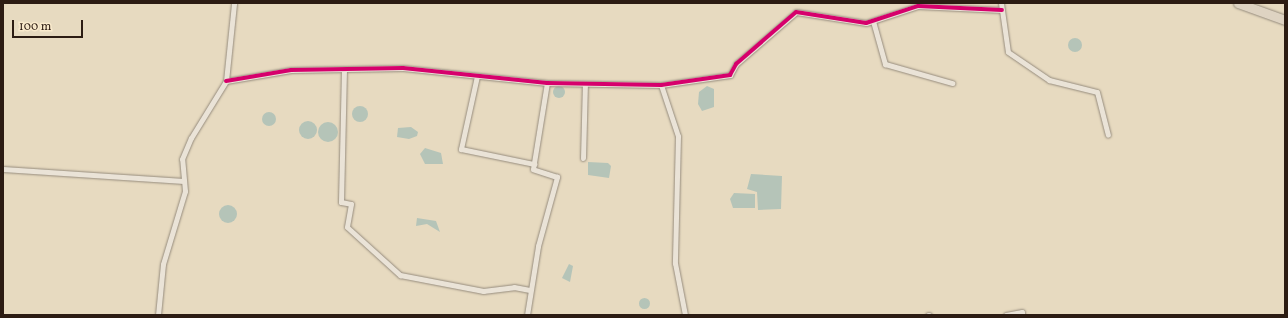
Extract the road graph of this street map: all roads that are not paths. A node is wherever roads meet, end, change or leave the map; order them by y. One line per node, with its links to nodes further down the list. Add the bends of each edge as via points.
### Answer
1 (234, 3): 9 (street)
2 (1001, 3): 4 (street)
3 (1238, 3): 5 (highway)
4 (1002, 10): 6 (street, via 918,6); 14 (street, via 1008,52 1048,80 1097,92)
5 (1285, 20)
6 (874, 21): 11 (street, via 885,64); 13 (street, via 817,18 796,12 736,64 730,75)
7 (344, 69): 8 (street, via 403,68); 9 (street, via 291,70); 19 (street, via 341,202 351,204 347,227 400,275 483,291 514,287)
8 (477, 76): 10 (street); 16 (street, via 461,149)
9 (226, 81): 18 (street, via 190,138 182,159)
10 (547, 83): 12 (street); 16 (street)
11 (952, 83)
12 (585, 84): 13 (street); 15 (street)
13 (661, 85): 22 (street, via 678,136 675,263)
14 (1108, 135)
15 (584, 158)
16 (534, 164): 19 (street, via 533,169 557,178)
17 (3, 169): 18 (street)
18 (184, 181): 20 (street, via 180,213 173,222 163,264)
19 (530, 290): 21 (street)
20 (158, 315)
21 (527, 315)
22 (685, 315)
23 (1006, 315): 24 (street, via 1022,312)
24 (1022, 315)

